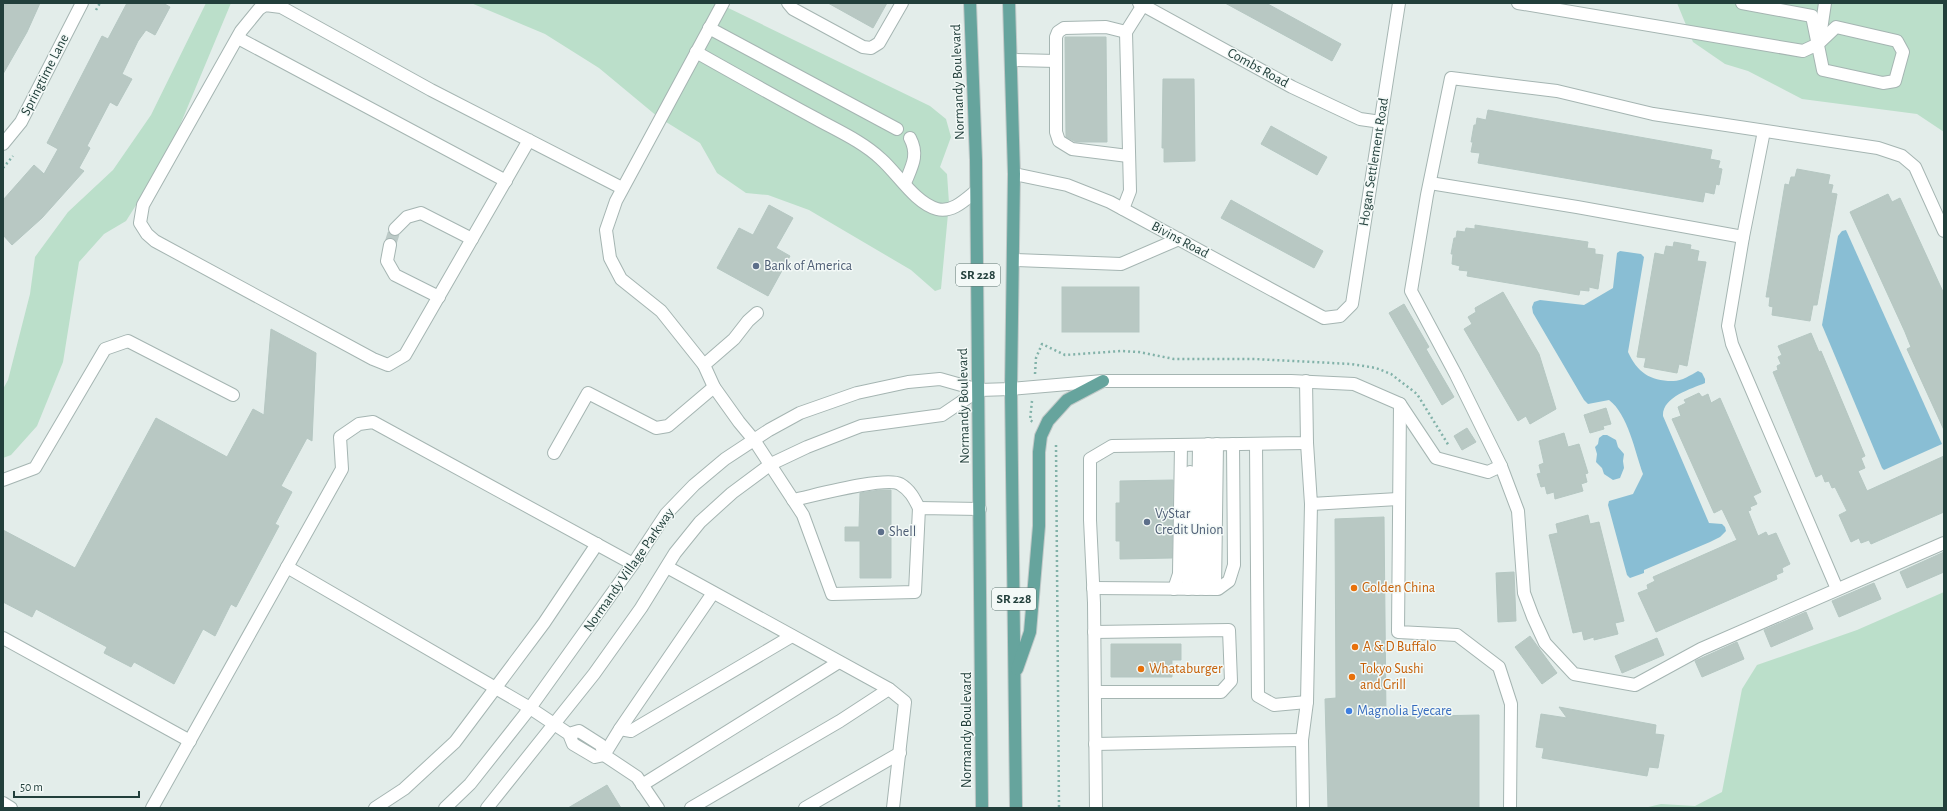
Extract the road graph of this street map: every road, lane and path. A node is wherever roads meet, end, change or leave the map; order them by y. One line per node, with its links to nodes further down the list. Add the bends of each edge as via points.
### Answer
1 (82, 3): 24 (street, Springtime Lane, via 21,122)
2 (723, 3): 12 (street)
3 (788, 3): 4 (street, via 793,9 863,47 872,48 879,43)
4 (902, 3)
5 (970, 3): 31 (main road, Normandy Boulevard / SR 228)
6 (1009, 3): 17 (main road, SR 228)
7 (1399, 3): 19 (street, Hogan Settlement Road)
8 (1518, 3): 15 (street, via 1803,51)
9 (1742, 3): 15 (street, via 1812,16)
10 (1825, 3): 15 (street)
11 (1141, 4): 13 (street); 19 (street, Combs Road, via 1292,87 1360,118)
12 (709, 28): 16 (street); 20 (street)
13 (1126, 32): 18 (street, via 1106,27 1064,28 1056,37); 25 (street)
14 (238, 38): 23 (street, via 258,9 265,5 280,7); 27 (street); 40 (street, via 144,205 140,223 147,234 169,249 388,365 405,355)
15 (1818, 44): 15 (street, via 1836,27 1897,41 1903,52 1895,81 1882,83 1823,70)
16 (696, 52): 29 (street, via 851,138 880,157); 30 (street)
17 (1011, 60): 18 (street); 26 (main road, SR 228)
18 (1056, 61): 25 (street, via 1056,132 1059,141 1072,149)
19 (1381, 122): 42 (street, Hogan Settlement Road, via 1352,304)
20 (897, 129)
21 (1764, 131): 28 (street, via 1653,114 1557,91 1451,78); 34 (street, via 1878,148 1902,156 1915,167); 35 (street)
22 (910, 138): 29 (street, via 915,148 914,161)
23 (529, 140): 27 (street); 30 (street)
24 (3, 144)
25 (1128, 156): 32 (street, via 1130,191)
26 (1014, 174): 32 (street, Bivins Road, via 1067,185); 39 (main road, SR 228)
27 (506, 181): 36 (street)
28 (1430, 182): 35 (street); 58 (street, via 1411,291)
29 (904, 183): 31 (street, via 914,196 938,209 954,208)
30 (622, 188): 43 (street, via 606,230 610,258 621,279 661,311)
31 (976, 191): 48 (main road, Normandy Boulevard / SR 228)
32 (1123, 209): 37 (street, Bivins Road)
33 (395, 229): 36 (street, via 407,217 421,213)
34 (1944, 231)
35 (1743, 237): 73 (street, via 1728,326 1732,344)
36 (472, 239): 40 (street)
37 (1179, 239): 39 (street, via 1121,264); 42 (street, Bivins Road, via 1324,318)
38 (390, 245): 40 (street, via 387,261 395,275)
39 (1013, 260): 47 (main road, SR 228)
40 (439, 297)
41 (757, 313): 43 (street, via 734,339)
42 (1340, 316)
43 (704, 365): 46 (street)
44 (1103, 381): 45 (street, Normandy Village Parkway); 47 (street, Normandy Village Parkway); 79 (main road, via 1067,400 1048,421 1041,436 1039,526 1030,632)
45 (1306, 381): 50 (street, Normandy Village Parkway, via 1354,384); 52 (street)
46 (714, 387): 51 (street); 56 (street, via 668,426 656,428 588,393)
47 (1012, 389): 48 (street, Normandy Village Parkway); 79 (main road, SR 228)
48 (979, 390): 51 (street, Normandy Village Parkway, via 940,379 857,392 800,413); 57 (street, Normandy Village Parkway, via 942,415 861,426); 64 (main road, Normandy Boulevard / SR 228)
49 (233, 395): 59 (street, via 128,341 105,349 35,468)
50 (1400, 404): 58 (street, via 1436,458 1488,472); 60 (street)
51 (754, 440): 57 (street); 67 (street, Normandy Village Parkway, via 694,485 666,514)
52 (1307, 443): 54 (street); 62 (street)
53 (1233, 444): 54 (street); 55 (street); 72 (street, via 1234,565 1229,581)
54 (1256, 444): 83 (street, via 1258,696 1274,705)
55 (1199, 445): 70 (street, via 1112,446 1090,459); 71 (street, via 1179,574); 72 (street); 72 (street)
56 (554, 453)
57 (771, 464): 61 (street); 69 (street, Normandy Village Parkway, via 737,489 700,522)
58 (1501, 466): 73 (street, via 1518,511 1524,593 1545,643 1574,674 1635,685 1701,649)
59 (3, 480)
60 (1398, 499): 62 (street); 107 (street, via 1398,632 1457,636 1499,667 1511,704)
61 (794, 500): 63 (street, via 874,484 899,483 911,493); 63 (street, via 803,515 832,594 915,592)
62 (1311, 504): 83 (street)
63 (919, 508): 64 (street)
64 (980, 509): 103 (main road, Normandy Boulevard / SR 228)
65 (1944, 543): 73 (street)
66 (597, 544): 67 (street); 68 (street, via 373,422 359,424 340,437 342,469); 80 (street, via 548,617)
67 (633, 564): 84 (street, Normandy Village Parkway)
68 (287, 567): 80 (street); 88 (street)
69 (667, 567): 74 (street); 85 (street, Normandy Village Parkway, via 637,614)
70 (1093, 588): 71 (street); 75 (street)
71 (1174, 589): 72 (street)
72 (1202, 589)
73 (1837, 589)
74 (713, 593): 76 (street); 86 (street)
75 (1094, 632): 82 (street); 82 (street, via 1228,630 1231,681 1221,692)
76 (792, 636): 78 (street); 86 (street, via 631,731)
77 (3, 638): 88 (street)
78 (839, 662): 81 (street); 92 (street)
79 (1015, 677): 104 (main road, SR 228)
80 (495, 688): 84 (street); 96 (street, via 455,742 404,789)
81 (889, 689): 90 (street, via 905,702); 100 (street, via 840,721)
82 (1094, 692): 89 (street)
83 (1307, 702): 87 (street)
84 (530, 708): 85 (street); 97 (street, Normandy Village Parkway, via 470,784)
85 (555, 724): 91 (street, via 569,734 573,744 595,757); 98 (street, Normandy Village Parkway)
86 (620, 729): 91 (street)
87 (1302, 740): 89 (street); 106 (street)
88 (190, 741): 95 (street)
89 (1095, 744): 105 (street)
90 (900, 753): 101 (street); 102 (street)
91 (604, 755): 92 (street, via 637,777)
92 (642, 785): 99 (street)
93 (3, 803): 94 (street)
94 (11, 808)
95 (152, 808)
96 (376, 808)
97 (445, 808)
98 (487, 808)
99 (658, 808)
100 (691, 808)
101 (805, 808)
102 (893, 808)
103 (982, 808)
104 (1016, 808)
105 (1096, 808)
106 (1303, 808)
107 (1510, 808)

